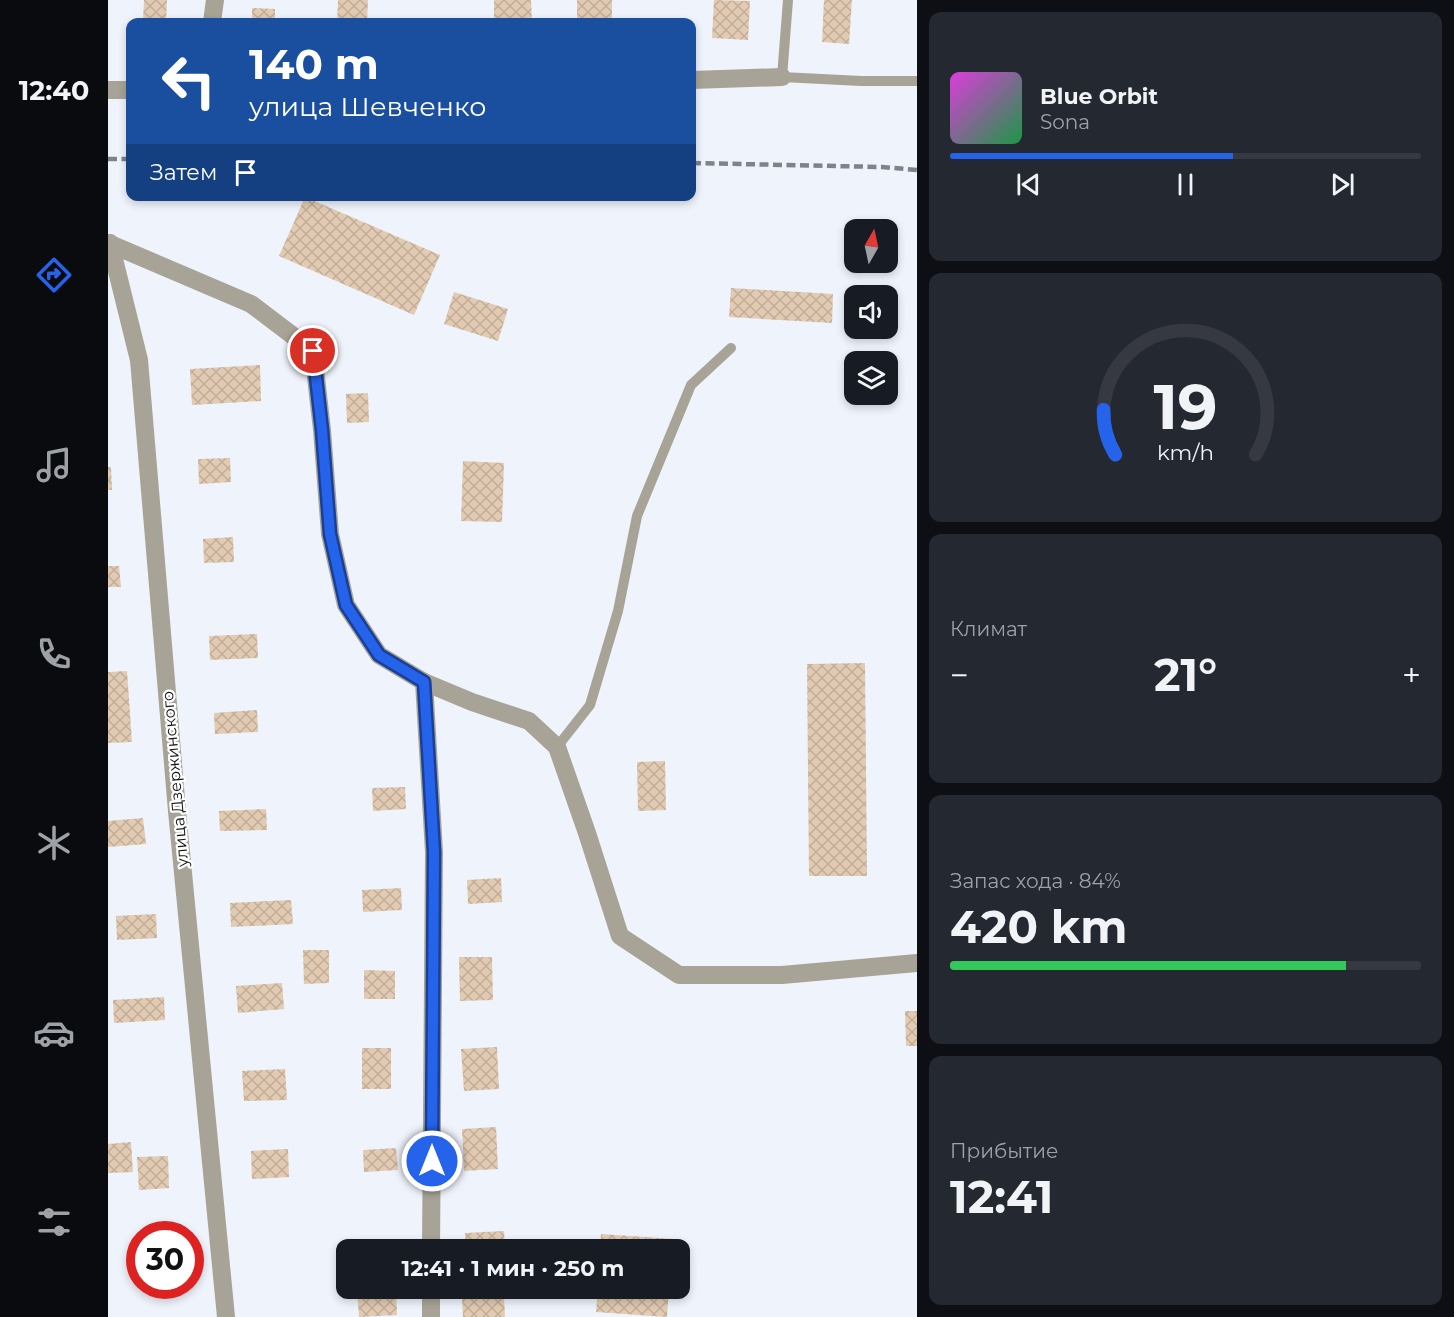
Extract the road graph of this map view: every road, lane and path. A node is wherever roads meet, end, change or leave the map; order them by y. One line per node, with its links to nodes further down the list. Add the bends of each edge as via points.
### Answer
1 (215, 0): 3 (street)
2 (788, 0): 4 (lane)
3 (213, 18)
4 (782, 77): 5 (street); 6 (lane)
5 (696, 80)
6 (917, 81)
7 (108, 90): 8 (street)
8 (126, 90)
9 (109, 243): 11 (street, via 251,304 313,351 330,534 346,605 379,655); 16 (street, улица Дзержинского, via 139,360 178,823)
10 (731, 348): 12 (lane, via 691,385 637,516 618,611 590,705)
11 (424, 682): 12 (street, via 529,721); 14 (street, via 434,852)
12 (557, 747): 13 (street, via 620,936 679,975 782,975)
13 (917, 963)
14 (431, 1239)
15 (431, 1299): 17 (street)
16 (226, 1317)
17 (431, 1317)

